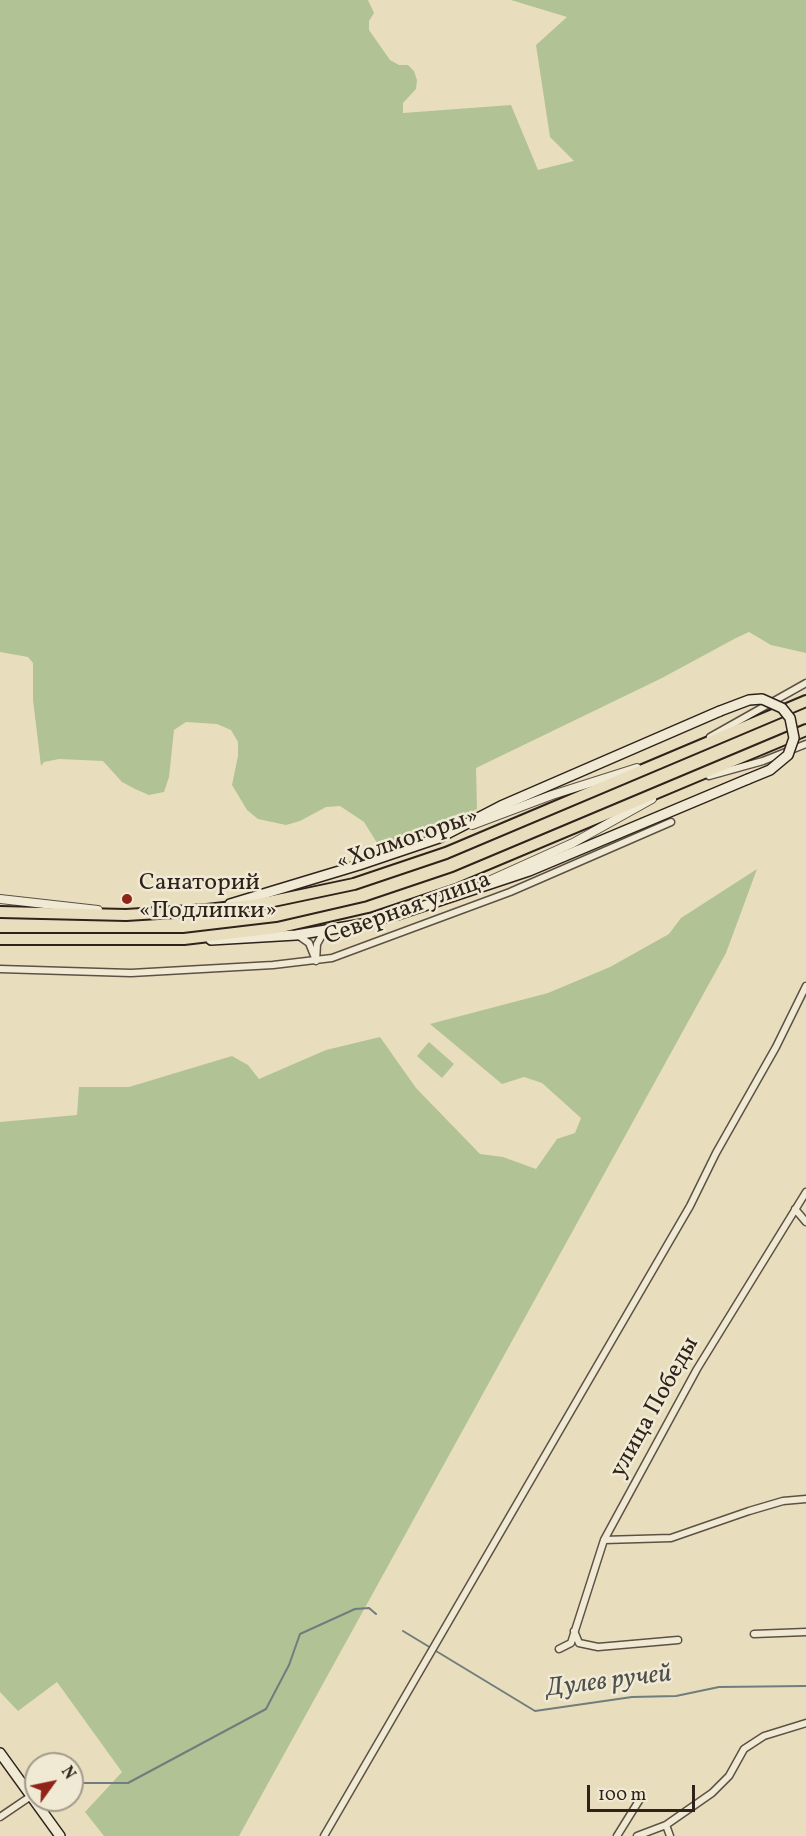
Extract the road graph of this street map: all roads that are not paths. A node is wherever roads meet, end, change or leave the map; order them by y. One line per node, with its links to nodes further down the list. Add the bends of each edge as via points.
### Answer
1 (806, 683): 5 (street)
2 (806, 701): 5 (highway, «Холмогоры»)
3 (806, 730): 7 (highway, «Холмогоры»)
4 (806, 744): 7 (street, via 763,761)
5 (678, 755): 6 (highway, «Холмогоры»)
6 (662, 762): 10 (street, via 552,795); 13 (highway, «Холмогоры», via 399,870 305,895)
7 (685, 782): 8 (highway, «Холмогоры»)
8 (672, 788): 11 (street, via 573,843); 19 (highway, «Холмогоры», via 402,897 277,928)
9 (670, 822): 20 (street, Северная улица, via 456,914)
10 (439, 838): 11 (main road, bridge, via 501,806 749,700 762,699 783,708 790,718 794,738 788,755 770,770 557,860); 13 (main road)
11 (468, 891): 16 (main road, via 397,915)
12 (0, 898): 15 (street)
13 (207, 910): 15 (highway, «Холмогоры»)
14 (0, 912): 15 (highway, «Холмогоры»)
15 (126, 915)
16 (331, 930): 17 (main road); 20 (street, via 317,944)
17 (296, 935): 19 (main road); 20 (street, via 309,943)
18 (0, 939): 19 (highway, «Холмогоры»)
19 (184, 939)
20 (316, 961): 21 (street, Северная улица, via 131,973)
21 (0, 969)
22 (806, 986): 42 (street, via 690,1206)
23 (806, 1192): 24 (street, улица Победы)
24 (795, 1209): 25 (street); 27 (street, улица Победы, via 698,1369)
25 (806, 1222)
26 (806, 1499): 27 (street, via 783,1501 670,1538)
27 (604, 1540): 28 (street, улица Победы)
28 (574, 1632): 31 (street, via 579,1643 598,1647); 32 (street, улица Победы, via 571,1643)
29 (806, 1632): 30 (street)
30 (754, 1634)
31 (678, 1640)
32 (560, 1649)
33 (806, 1723): 40 (street, via 764,1736 744,1749 729,1776 712,1793)
34 (0, 1754): 35 (main road)
35 (24, 1787)
36 (640, 1799): 43 (street)
37 (24, 1801): 39 (street)
38 (43, 1812): 41 (main road)
39 (0, 1817)
40 (666, 1825): 44 (street); 45 (street)
41 (60, 1836)
42 (324, 1836)
43 (617, 1836)
44 (637, 1836)
45 (670, 1836)

